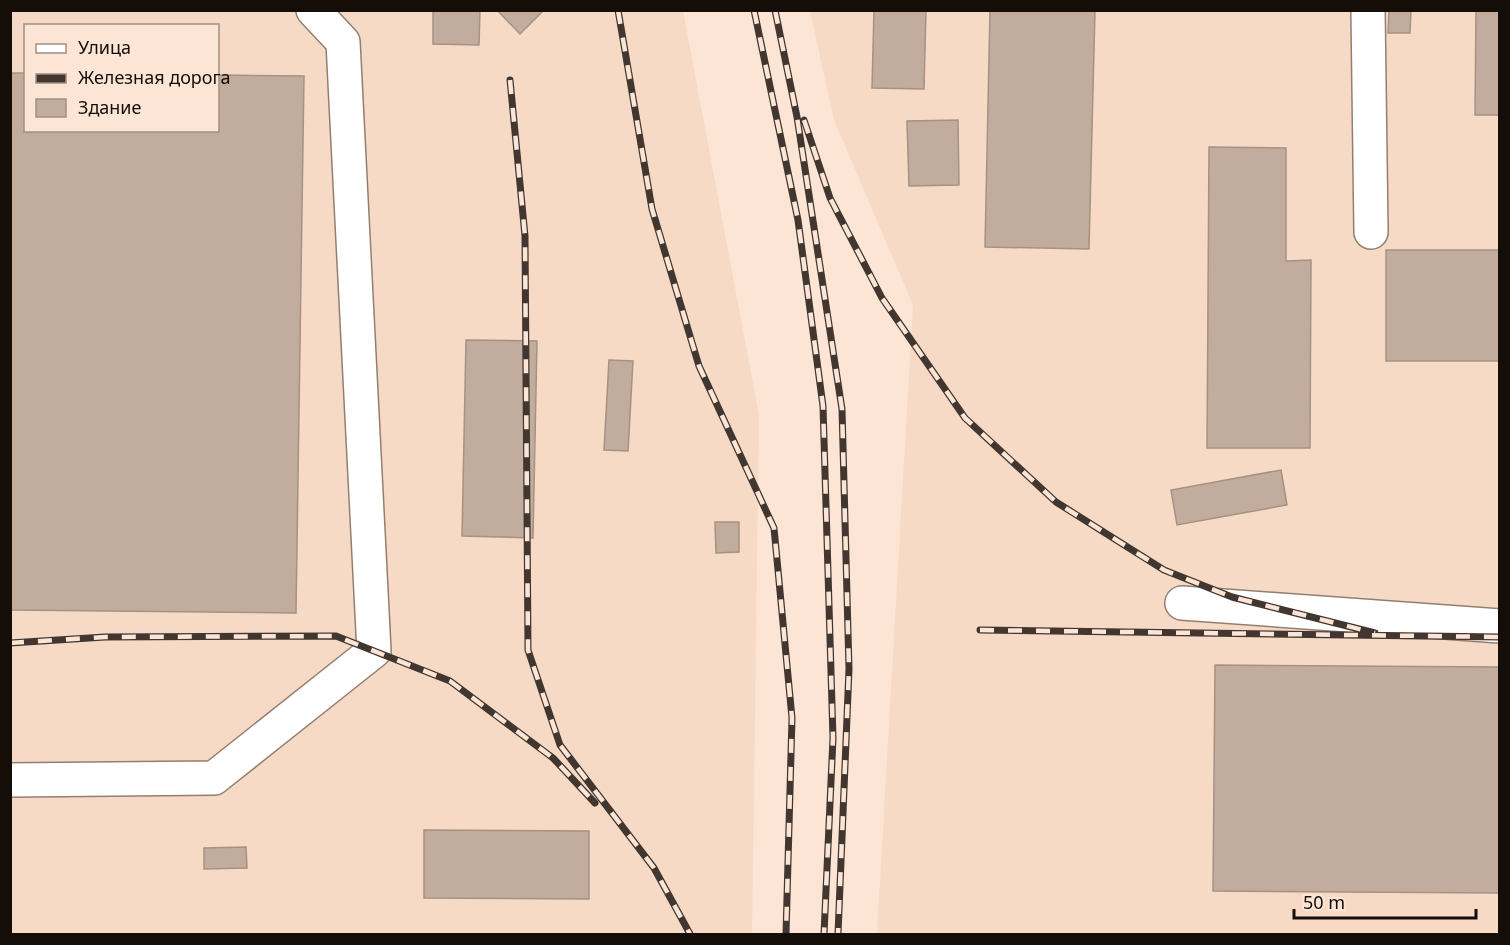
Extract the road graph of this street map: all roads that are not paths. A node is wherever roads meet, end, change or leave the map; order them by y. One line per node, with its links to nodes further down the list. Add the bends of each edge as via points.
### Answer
1 (313, 10): 6 (lane, via 343,42 374,651 214,778)
2 (1368, 10): 3 (lane)
3 (1371, 232)
4 (1182, 603): 5 (lane)
5 (1500, 626)
6 (10, 780)

